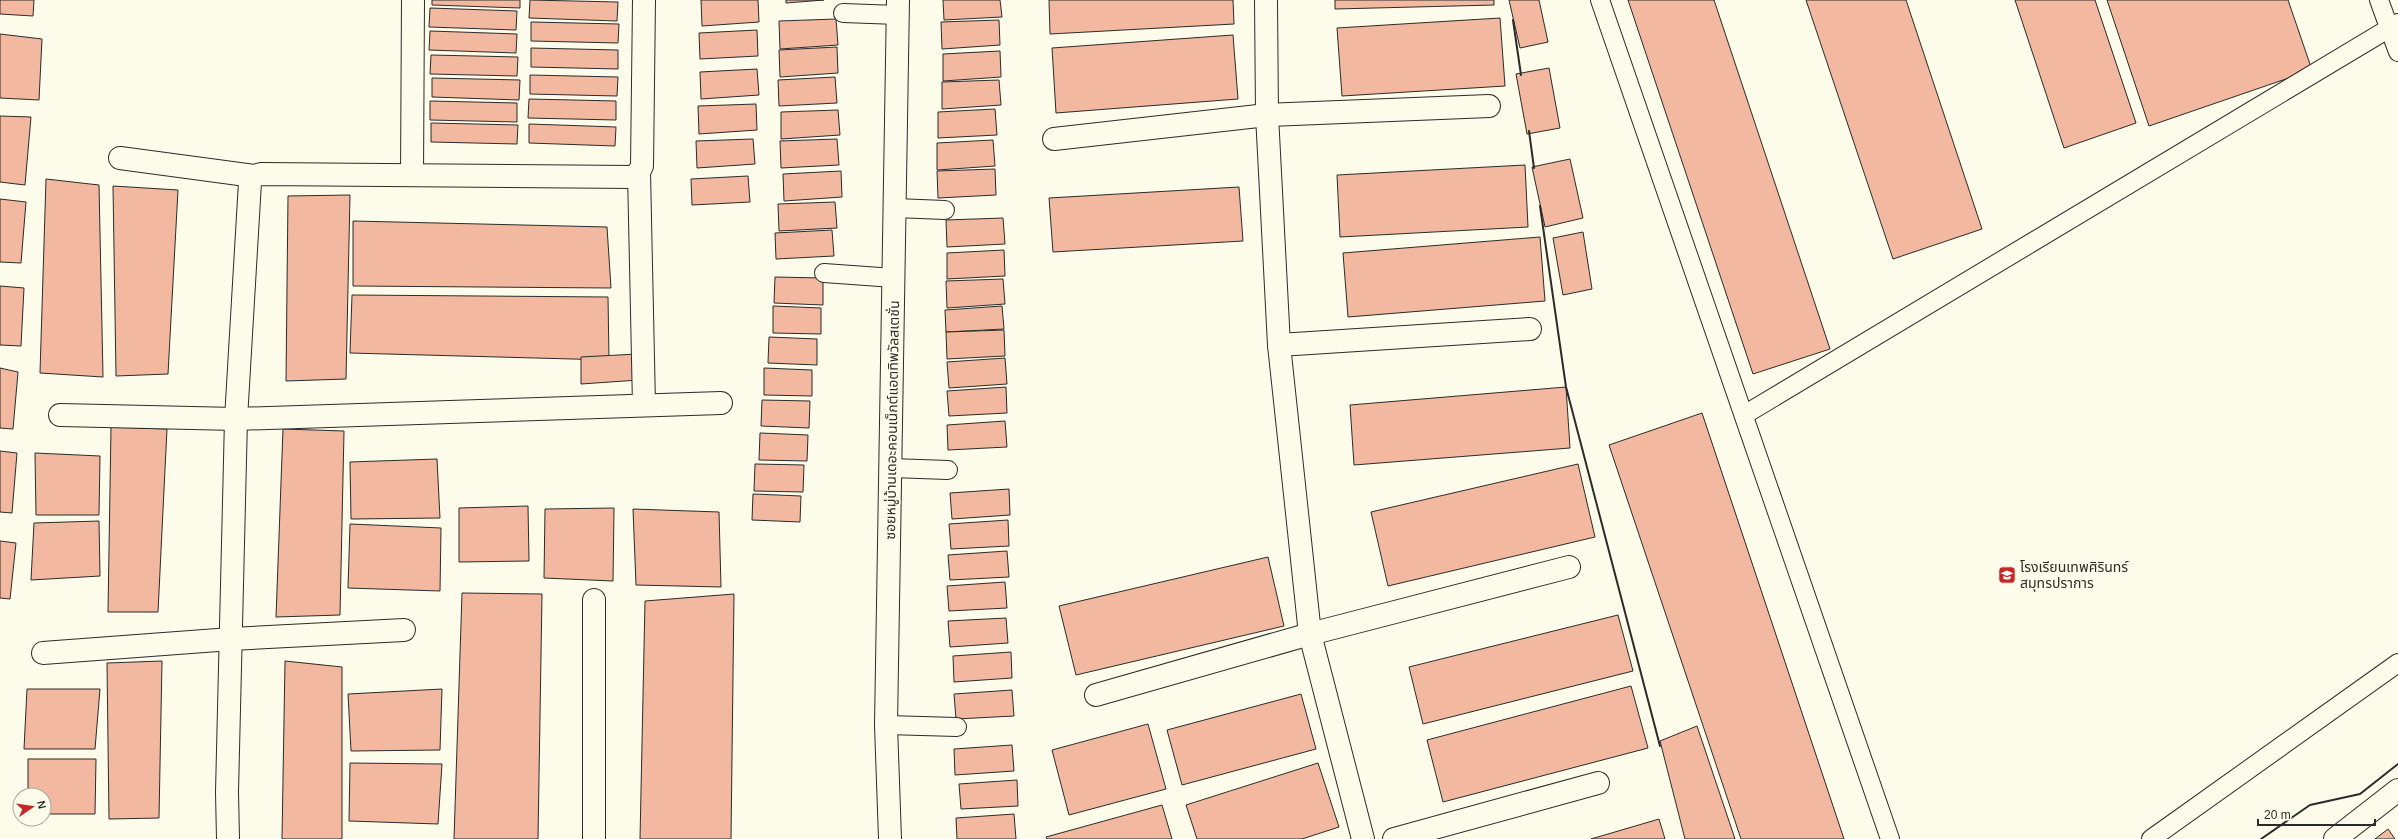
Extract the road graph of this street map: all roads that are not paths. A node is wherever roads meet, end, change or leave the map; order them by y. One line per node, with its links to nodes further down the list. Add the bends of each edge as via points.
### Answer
1 (413, 0): 15 (street)
2 (644, 0): 14 (street, via 642,166)
3 (1266, 0): 11 (street)
4 (1600, 0): 26 (lane)
5 (2379, 0): 8 (lane)
6 (898, 7): 7 (lane); 17 (street, ซอยหมู่บ้านเดอะคอนเน็กต์แอตทิพวัลสเตชั่น)
7 (843, 13)
8 (2394, 26): 9 (lane); 26 (lane)
9 (2398, 52)
10 (1489, 106): 11 (street)
11 (1267, 115): 12 (street); 22 (street)
12 (1054, 139)
13 (120, 158): 16 (street)
14 (639, 172): 15 (street, via 633,177); 24 (street)
15 (412, 175): 16 (street)
16 (254, 176): 27 (street, via 250,182)
17 (895, 208): 18 (lane); 20 (street, ซอยหมู่บ้านเดอะคอนเน็กต์แอตทิพวัลสเตชั่น)
18 (946, 210)
19 (824, 273): 20 (lane)
20 (894, 278): 28 (street, ซอยหมู่บ้านเดอะคอนเน็กต์แอตทิพวัลสเตชั่น)
21 (1530, 329): 22 (street)
22 (1279, 345): 33 (street)
23 (721, 402): 24 (street)
24 (644, 405): 27 (street)
25 (60, 415): 27 (street)
26 (1744, 415): 47 (lane)
27 (236, 419): 34 (street)
28 (891, 468): 29 (lane); 38 (street, ซอยหมู่บ้านเดอะคอนเน็กต์แอตทิพวัลสเตชั่น)
29 (948, 470)
30 (1569, 567): 33 (street)
31 (594, 600): 43 (street)
32 (404, 630): 34 (street)
33 (1310, 634): 37 (street); 45 (street)
34 (231, 639): 35 (street); 42 (street)
35 (43, 653)
36 (2398, 663): 48 (lane)
37 (1096, 695)
38 (886, 725): 39 (lane); 44 (street, ซอยหมู่บ้านเดอะคอนเน็กต์แอตทิพวัลสเตชั่น)
39 (957, 727)
40 (1598, 783): 46 (street)
41 (2398, 790): 49 (street)
42 (228, 839)
43 (594, 839)
44 (890, 839)
45 (1363, 839)
46 (1394, 839)
47 (1890, 839)
48 (2151, 839)
49 (2335, 839)

